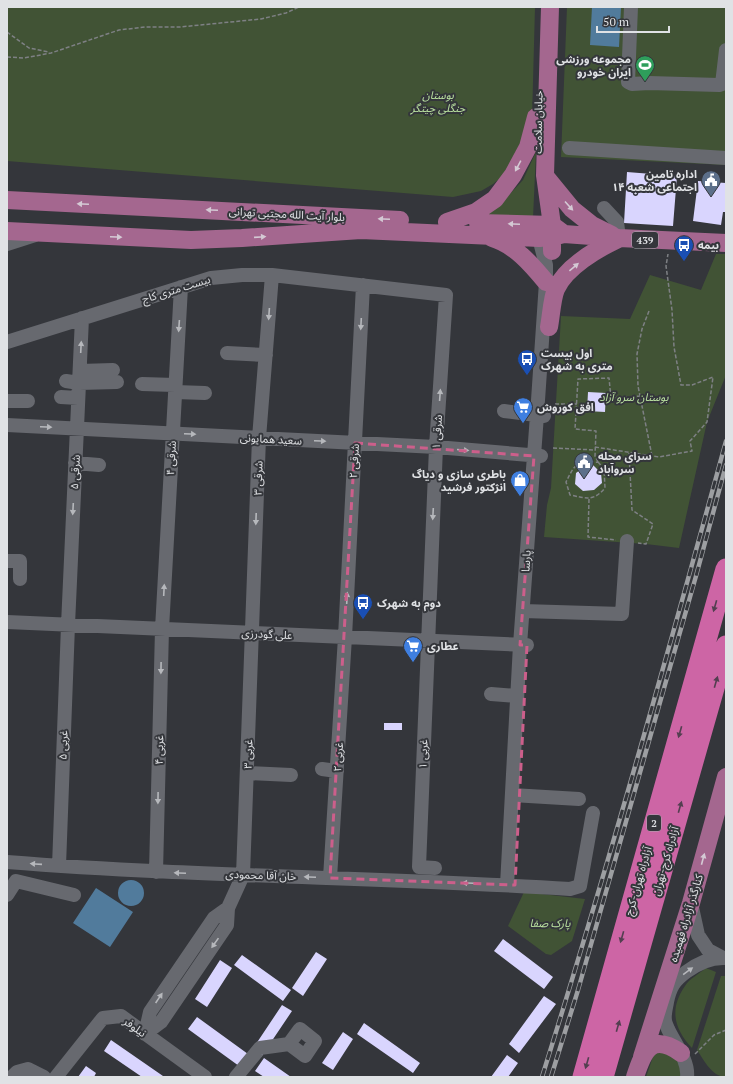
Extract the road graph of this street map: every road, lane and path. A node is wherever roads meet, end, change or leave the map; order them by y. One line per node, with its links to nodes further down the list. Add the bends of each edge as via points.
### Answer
1 (299, 7): 7 (path, via 261,19 180,28 145,27 119,30)
2 (542, 7): 9 (main road, خیابان سلامت)
3 (550, 7): 12 (main road, خیابان سلامت)
4 (631, 7): 6 (street, via 628,82 632,84 722,84)
5 (7, 32): 7 (path, via 30,48)
6 (726, 50)
7 (51, 53): 8 (path, via 24,58)
8 (7, 57)
9 (536, 117): 15 (main road, one-way to 15, via 528,146 513,175 495,199 476,212); 19 (main road, خیابان سلامت)
10 (568, 148): 11 (street)
11 (726, 158)
12 (545, 175): 19 (main road, خیابان سلامت); 20 (main road, one-way to 20, via 572,209 592,225)
13 (7, 200): 15 (main road, بلوار آیت الله مجتبی تهرانی, one-way to 13)
14 (604, 208): 20 (street, via 617,222)
15 (447, 222): 19 (main road, بلوار آیت الله مجتبی تهرانی, one-way to 15)
16 (7, 231): 17 (main road, بلوار آیت الله مجتبی تهرانی)
17 (40, 233): 18 (main road, بلوار آیت الله مجتبی تهرانی, one-way to 18, via 191,240 361,230); 23 (street)
18 (484, 235): 19 (main road, بلوار آیت الله مجتبی تهرانی); 25 (main road, via 500,240 512,248)
19 (550, 235): 20 (main road, 439); 25 (street, پارسا); 31 (street, پارسا)
20 (619, 238): 21 (main road, 439); 31 (main road, one-way to 20, via 556,290 568,272 600,248)
21 (669, 241): 22 (main road, 439); 60 (path, via 666,266 674,347 681,385 692,385 713,377 707,422 690,441 692,451)
22 (726, 243)
23 (7, 244)
24 (272, 275): 26 (street, بیست متری کاج); 27 (street, بیست متری کاج, via 211,278); 34 (street, ۳ شرقی, one-way to 34)
25 (546, 282): 48 (street, پارسا)
26 (363, 285): 28 (street, بیست متری کاج); 53 (street, ۲ شرقی, one-way to 53)
27 (181, 287): 30 (street, بیست متری کاج); 38 (street, ۴ شرقی, one-way to 38)
28 (446, 295): 54 (street, ۱ شرقی, one-way to 28)
29 (649, 311): 40 (path, via 637,354)
30 (82, 318): 32 (street, بیست متری کاج); 36 (street, ۵ شرقی, one-way to 30)
31 (549, 327): 48 (street, پارسا)
32 (7, 342)
33 (227, 353): 34 (street)
34 (266, 355): 52 (street, ۳ شرقی)
35 (115, 376): 36 (street)
36 (75, 378): 42 (street, ۵ شرقی)
37 (142, 384): 38 (street)
38 (175, 388): 39 (street); 51 (street, ۴ شرقی)
39 (205, 393)
40 (640, 396): 46 (path, via 611,398 610,378 578,379); 60 (path)
41 (61, 397): 42 (street)
42 (78, 398): 50 (street, ۵ شرقی)
43 (7, 401): 44 (street)
44 (28, 401)
45 (555, 404): 46 (path)
46 (577, 404): 55 (path, via 575,429 596,431)
47 (504, 412): 48 (street)
48 (541, 415): 59 (street, پارسا)
49 (7, 425): 50 (street, سعید همایونی, one-way to 50)
50 (77, 428): 51 (street, سعید همایونی); 62 (street, ۵ شرقی)
51 (172, 433): 52 (street, سعید همایونی, one-way to 52); 72 (street, ۴ شرقی, one-way to 51)
52 (259, 438): 53 (street, سعید همایونی, one-way to 53); 73 (street, ۳ شرقی, one-way to 73)
53 (355, 443): 54 (street, سعید همایونی); 74 (street, ۲ شرقی, one-way to 53)
54 (436, 447): 59 (street, سعید همایونی, one-way to 59); 75 (street, ۱ شرقی, one-way to 75)
55 (595, 447): 57 (path); 58 (path)
56 (553, 448): 57 (path)
57 (595, 450): 61 (path)
58 (629, 453): 60 (path); 65 (path, via 632,510 653,524 646,544)
59 (538, 456): 69 (street, پارسا)
60 (652, 456)
61 (598, 462): 64 (path, via 604,469 605,488 599,495); 64 (path, via 573,467 566,482 570,495)
62 (75, 463): 63 (street); 71 (street, ۵ شرقی, one-way to 71)
63 (99, 465)
64 (589, 499): 65 (path, via 588,537)
65 (627, 542): 69 (street, via 622,614)
66 (7, 561): 68 (street, via 20,562)
67 (726, 569): 112 (highway, آزادراه تهران-کرج / 2, one-way to 112)
68 (20, 579)
69 (526, 611): 76 (street, پارسا)
70 (7, 622): 71 (street, علی گودرزی)
71 (68, 625): 72 (street, علی گودرزی); 90 (street, ۵ غربی)
72 (162, 629): 73 (street, علی گودرزی); 92 (street, ۴ غربی, one-way to 92)
73 (252, 633): 74 (street, علی گودرزی); 82 (street, ۳ غربی)
74 (345, 637): 75 (street, علی گودرزی); 81 (street, ۲ غربی)
75 (428, 641): 76 (street, علی گودرزی); 91 (street, ۱ غربی, via 419,867)
76 (524, 645): 79 (street, پارسا); 85 (street, پارسا)
77 (726, 646): 113 (highway, آزادراه کرج-تهران / 2, one-way to 77)
78 (491, 694): 79 (street)
79 (517, 696): 85 (street, پارسا)
80 (322, 769): 81 (street)
81 (337, 771): 94 (street, ۲ غربی)
82 (247, 773): 83 (street); 93 (street, ۳ غربی)
83 (291, 775)
84 (726, 782): 88 (main road, کنارگذر آزادراه فهمیده)
85 (516, 795): 86 (street); 95 (street, پارسا)
86 (579, 799)
87 (594, 813): 95 (street, خان آقا محمودی, via 580,886 570,889)
88 (720, 815): 98 (main road, کنارگذر آزادراه فهمیده, one-way to 88)
89 (7, 862): 90 (street, خان آقا محمودی, one-way to 89)
90 (59, 866): 92 (street, خان آقا محمودی)
91 (435, 868)
92 (156, 872): 93 (street, خان آقا محمودی, one-way to 92)
93 (243, 875): 94 (street, خان آقا محمودی, one-way to 93); 103 (street, via 228,908 214,918 150,1012)
94 (330, 878): 95 (street, خان آقا محمودی, one-way to 94)
95 (511, 885)
96 (7, 894): 97 (street, via 16,881)
97 (74, 895)
98 (691, 903): 99 (street, via 698,935 708,950); 100 (main road, کنارگذر آزادراه فهمیده)
99 (724, 958): 101 (street, one-way to 99, via 674,982 696,965)
100 (672, 963): 101 (main road); 105 (main road, کنارگذر آزادراه فهمیده)
101 (669, 992): 106 (street, via 665,1021)
102 (726, 1030): 106 (path, via 714,1035)
103 (145, 1034): 109 (street, نیلوفر, via 121,1016 103,1018); 110 (street, نیلوفر)
104 (289, 1044): 111 (street, via 260,1048)
105 (642, 1057): 106 (main road, via 650,1047 660,1043 671,1046); 114 (main road, کنارگذر آزادراه فهمیده)
106 (687, 1069)
107 (12, 1077): 108 (street, via 28,1069)
108 (44, 1077)
109 (56, 1077)
110 (205, 1077)
111 (236, 1077)
112 (582, 1077)
113 (603, 1077)
114 (635, 1077)

